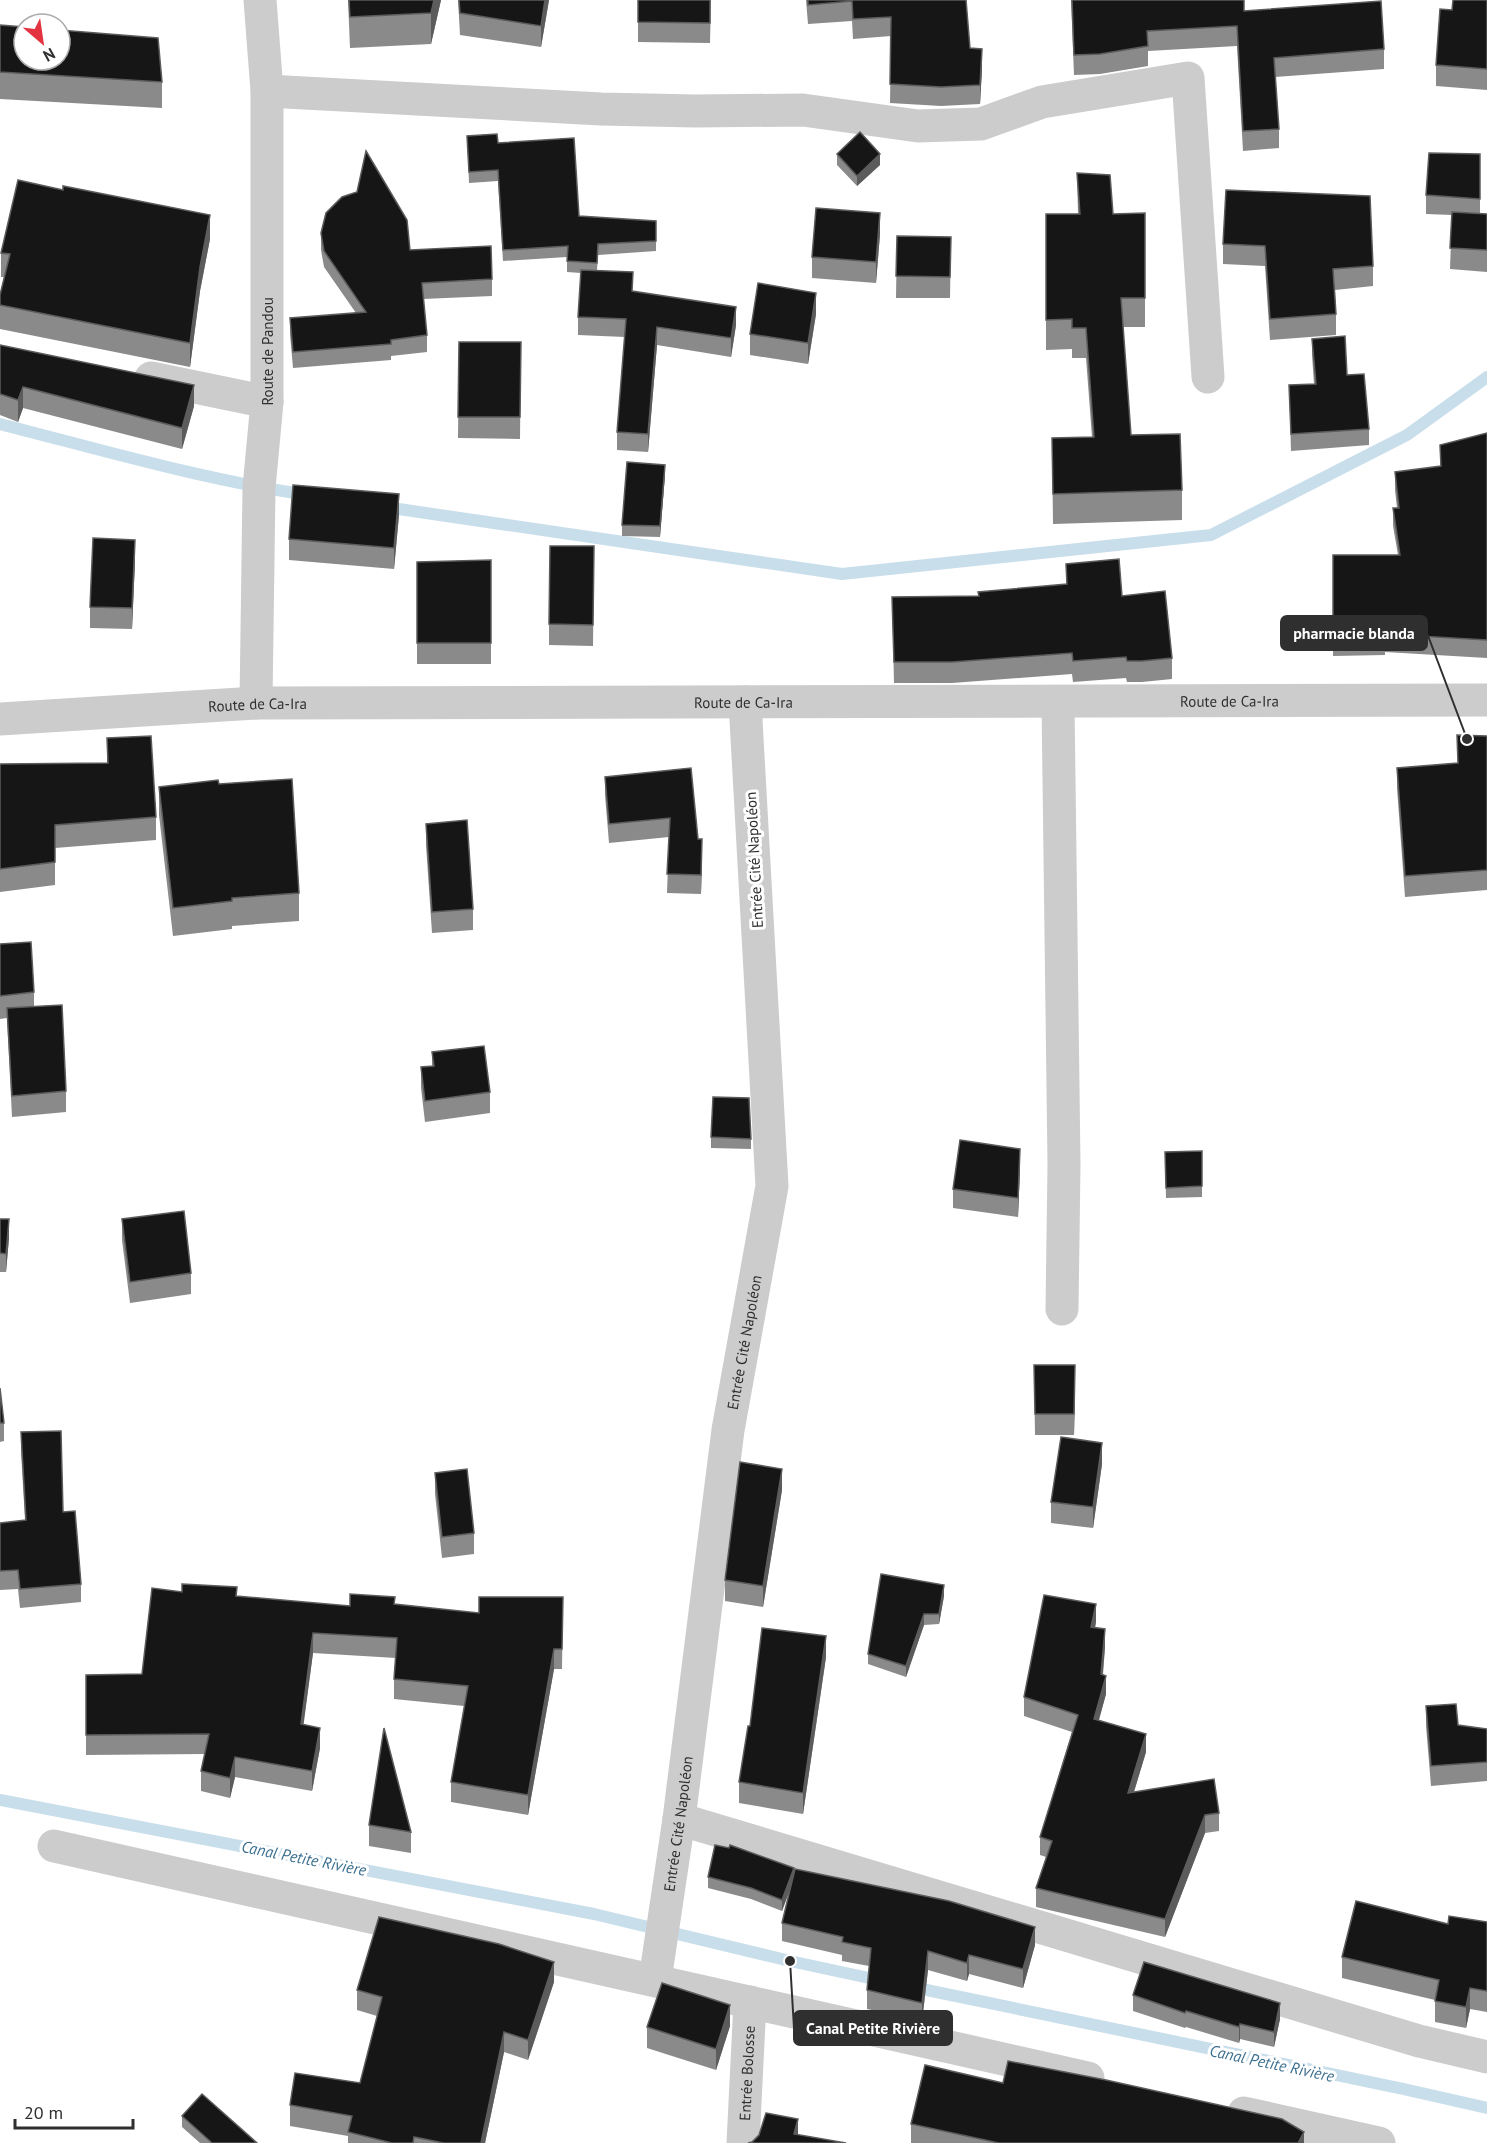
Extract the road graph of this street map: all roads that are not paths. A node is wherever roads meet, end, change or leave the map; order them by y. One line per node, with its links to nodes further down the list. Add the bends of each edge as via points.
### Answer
1 (260, 0): 2 (street, Route de Pandou)
2 (267, 92): 4 (street, via 601,109 803,110 918,126 981,124 1042,102 1188,78); 5 (street, Route de Pandou)
3 (128, 373): 5 (street)
4 (1208, 377)
5 (267, 402): 9 (street, Route de Pandou, via 259,488)
6 (1487, 700): 8 (street, Route de Ca-Ira)
7 (745, 702): 8 (street, Route de Ca-Ira); 9 (street, Route de Ca-Ira); 12 (street, Entrée Cité Napoléon, via 772,1186 728,1430)
8 (1058, 702): 11 (street)
9 (256, 703): 10 (street, Route de Ca-Ira)
10 (0, 719)
11 (1062, 1309)
12 (679, 1819): 14 (street, Entrée Cité Napoléon); 16 (street, via 1419,2041)
13 (54, 1846): 14 (street)
14 (655, 1980): 15 (street)
15 (750, 2002): 17 (street); 19 (street, Entrée Bolosse)
16 (1487, 2057)
17 (1114, 2083)
18 (1217, 2107): 20 (street)
19 (743, 2143)
20 (1379, 2143)

